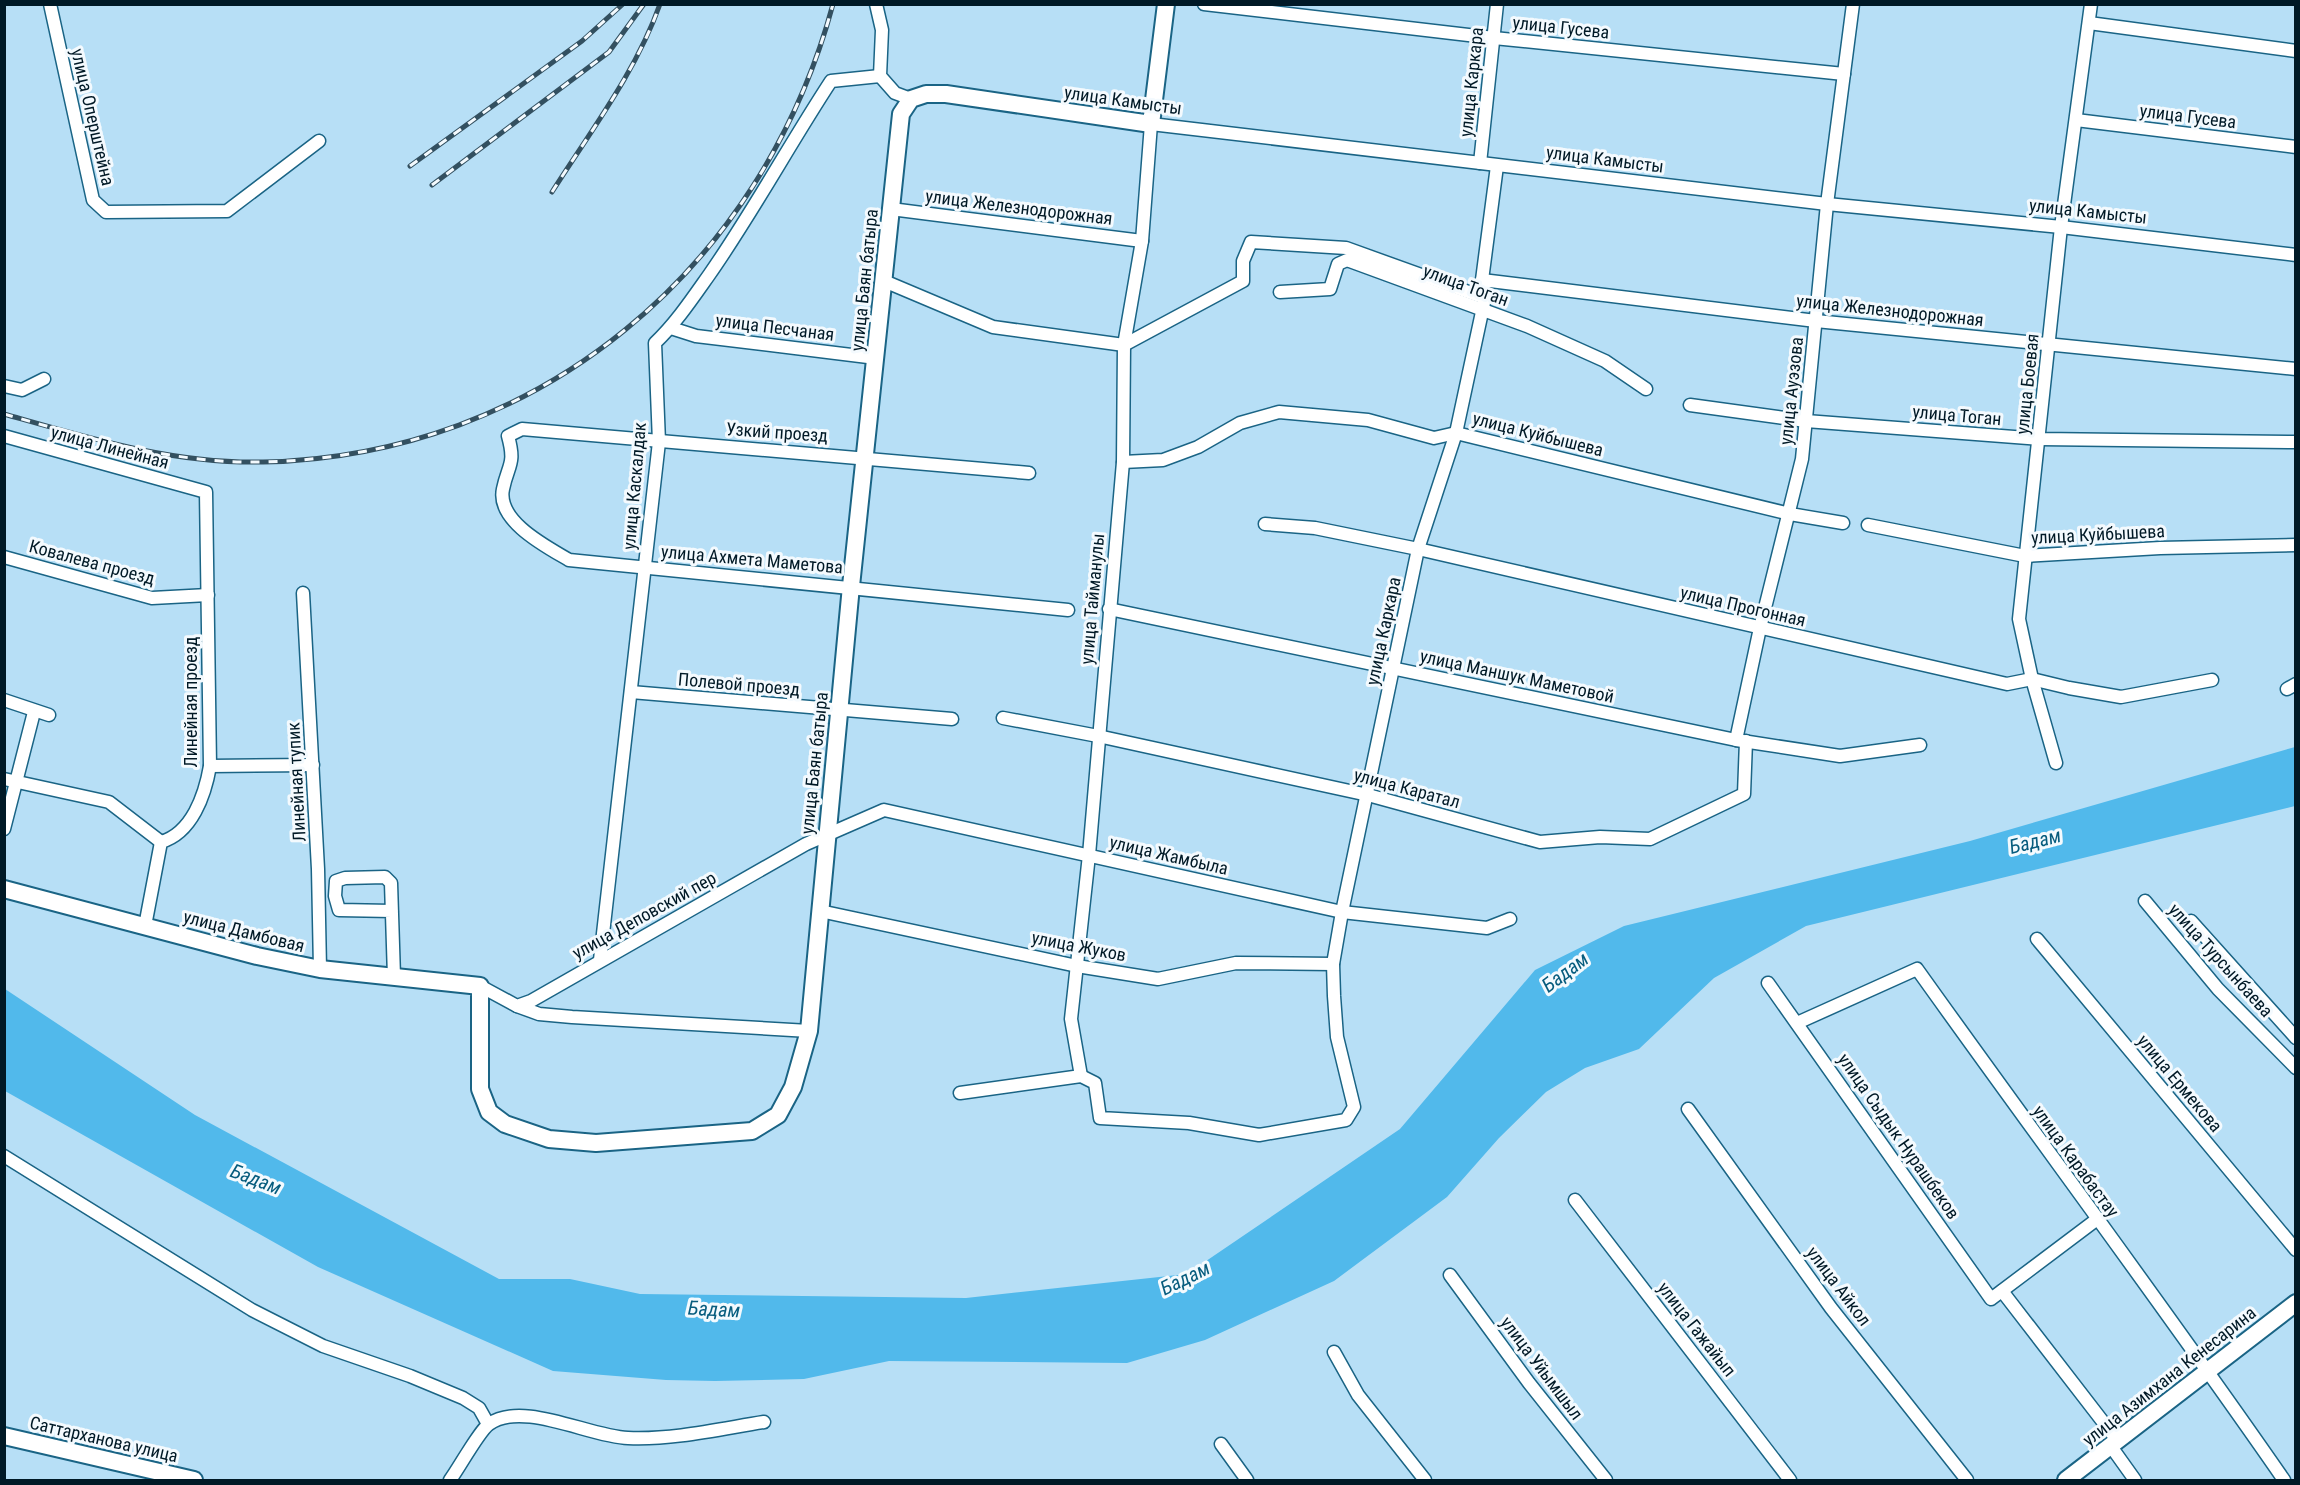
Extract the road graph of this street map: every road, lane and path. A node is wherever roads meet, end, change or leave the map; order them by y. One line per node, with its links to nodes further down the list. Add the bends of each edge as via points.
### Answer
1 (50, 4): 16 (street, улица Оперштейна, via 93,200 106,212 227,211)
2 (876, 4): 12 (street, via 882,30)
3 (1166, 4): 15 (street)
4 (1204, 4): 9 (street, улица Гусева)
5 (1497, 4): 9 (street, улица Каркара)
6 (1853, 4): 11 (street, улица Ауэзова)
7 (2091, 4): 8 (street, улица Боевая)
8 (2089, 23): 10 (street); 14 (street, улица Боевая)
9 (1494, 38): 11 (street, улица Гусева); 18 (street, улица Каркара)
10 (2295, 51)
11 (1844, 74): 20 (street, улица Ауэзова)
12 (880, 76): 13 (street, via 895,93); 30 (street, улица Каскалдак, via 831,81 747,220)
13 (911, 99): 15 (street, улица Камысты, via 946,94); 21 (street, улица Баян батыра, via 901,114)
14 (2076, 120): 17 (street, улица Гусева); 22 (street, улица Боевая)
15 (1151, 124): 18 (street, улица Камысты); 23 (street, улица Тайманулы)
16 (319, 141)
17 (2295, 147)
18 (1480, 163): 19 (street, улица Камысты)
19 (1497, 166): 20 (street, улица Камысты); 26 (street, улица Каркара)
20 (1827, 204): 22 (street, улица Камысты); 29 (street, улица Ауэзова)
21 (891, 209): 23 (street, улица Железнодорожная); 25 (street, улица Баян батыра)
22 (2061, 227): 24 (street, улица Камысты); 32 (street, улица Боевая)
23 (1142, 241): 31 (street, улица Тайманулы)
24 (2295, 255)
25 (884, 280): 31 (street, via 993,327); 33 (street, улица Баян батыра)
26 (1482, 280): 28 (street, улица Каркара); 29 (street, улица Железнодорожная)
27 (1280, 292): 28 (street, улица Тоган, via 1330,289 1338,264 1347,260)
28 (1484, 305): 31 (street, via 1346,248 1251,242 1243,261 1243,281); 37 (street, улица Тоган, via 1605,361); 41 (street, улица Каркара)
29 (1816, 321): 32 (street, улица Железнодорожная); 39 (street, улица Ауэзова)
30 (671, 328): 33 (street, улица Песчаная, via 696,336); 44 (street, улица Каскалдак, via 655,343)
31 (1124, 345): 47 (street, улица Тайманулы)
32 (2049, 345): 34 (street, улица Железнодорожная); 43 (street, улица Боевая)
33 (876, 358): 46 (street, улица Баян батыра)
34 (2295, 369)
35 (44, 379): 36 (street, via 22,390)
36 (4, 386)
37 (1646, 389)
38 (1690, 405): 39 (street, улица Тоган)
39 (1806, 421): 43 (street, улица Тоган); 50 (street, улица Ауэзова)
40 (522, 429): 44 (street, Узкий проезд); 58 (street, улица Ахмета Маметова, via 508,436 514,457 502,491 504,506 526,534 569,560)
41 (1456, 433): 47 (street, улица Куйбышева, via 1434,438 1368,420 1280,412 1240,423 1198,447 1163,460); 50 (street, улица Куйбышева); 55 (street, улица Каркара)
42 (4, 436): 49 (street, улица Линейная)
43 (2040, 439): 45 (street, улица Тоган); 56 (street, улица Боевая)
44 (658, 442): 46 (street, Узкий проезд); 58 (street, улица Каскалдак)
45 (2295, 442)
46 (866, 457): 48 (street, Узкий проезд); 59 (street, улица Баян батыра)
47 (1123, 462): 62 (street, улица Тайманулы)
48 (1029, 473)
49 (206, 492): 61 (street, Линейная проезд)
50 (1790, 514): 51 (street, улица Куйбышева); 64 (street, улица Ауэзова)
51 (1843, 523)
52 (1265, 524): 55 (street, улица Прогонная, via 1315,528)
53 (1868, 525): 56 (street, улица Куйбышева)
54 (2295, 545): 56 (street, улица Куйбышева)
55 (1418, 549): 64 (street, улица Прогонная); 65 (street, улица Каркара)
56 (2025, 556): 66 (street, улица Боевая, via 2019,619)
57 (4, 557): 61 (street, Ковалева проезд, via 152,598)
58 (645, 567): 59 (street, улица Ахмета Маметова); 68 (street, улица Каскалдак)
59 (851, 586): 63 (street, улица Ахмета Маметова); 70 (street, улица Баян батыра)
60 (303, 593): 79 (street, Линейная тупик)
61 (208, 596): 80 (street, Линейная проезд)
62 (1108, 609): 65 (street, улица Маншук Маметовой); 75 (street, улица Тайманулы)
63 (1068, 610)
64 (1760, 628): 66 (street, улица Прогонная, via 2007,684); 76 (street, улица Ауэзова)
65 (1394, 669): 76 (street, улица Маншук Маметовой); 82 (street, улица Каркара)
66 (2032, 679): 67 (street, улица Прогонная, via 2121,697); 78 (street, улица Боевая)
67 (2212, 680)
68 (631, 692): 70 (street, Полевой проезд); 96 (street, улица Каскалдак)
69 (4, 700): 71 (street)
70 (840, 710): 74 (street, Полевой проезд); 84 (street, улица Баян батыра)
71 (34, 712): 72 (street); 81 (street)
72 (49, 715)
73 (1003, 718): 75 (street, улица Каратал)
74 (952, 719)
75 (1098, 736): 82 (street, улица Каратал); 86 (street, улица Тайманулы)
76 (1741, 741): 77 (street, улица Маншук Маметовой, via 1840,756); 82 (street, улица Каратал, via 1744,794 1650,839 1600,837 1540,842)
77 (1920, 745)
78 (2056, 763)
79 (313, 765): 80 (street); 99 (street, Линейная тупик)
80 (210, 766): 85 (street, Линейная проезд, via 204,796 195,811 174,839)
81 (10, 780): 83 (street); 85 (street, via 109,802)
82 (1368, 795): 91 (street, улица Каркара)
83 (4, 829)
84 (826, 836): 86 (street, улица Жамбыла, via 884,810); 90 (street, улица Баян батыра); 96 (street, улица Деповский пер)
85 (161, 842): 94 (street)
86 (1089, 855): 91 (street, улица Жамбыла); 98 (street, улица Тайманулы)
87 (4, 889): 94 (street, улица Дамбовая)
88 (2145, 901): 107 (street, улица Турсынбаева, via 2218,989)
89 (392, 910): 89 (street, via 391,883 385,877 336,881 339,910); 100 (street)
90 (820, 912): 98 (street, улица Жуков); 105 (street, улица Баян батыра)
91 (1342, 912): 92 (street, улица Жамбыла, via 1487,928); 97 (street, улица Каркара)
92 (1510, 919)
93 (2191, 921): 106 (street, улица Турсынбаева)
94 (145, 926): 99 (street, улица Дамбовая)
95 (2037, 939): 114 (street, улица Ермекова)
96 (600, 960): 103 (street, улица Деповский пер)
97 (1333, 964): 98 (street, улица Жуков, via 1236,963 1158,979); 108 (street, улица Каркара, via 1337,1037 1354,1107 1346,1120 1259,1135 1189,1123 1100,1118 1095,1083)
98 (1077, 966): 108 (street, улица Тайманулы, via 1071,1019)
99 (320, 969): 100 (street, улица Дамбовая)
100 (394, 977): 102 (street, улица Дамбовая)
101 (1768, 983): 104 (street, улица Сыдык Нурашбеков)
102 (480, 986): 103 (street); 105 (street, улица Баян батыра, via 480,1089 489,1112 505,1124 549,1139 596,1143 752,1131 778,1115 793,1088)
103 (517, 1006): 105 (street, via 539,1014 572,1017)
104 (1797, 1023): 113 (street, улица Карабастау, via 1917,969); 116 (street, улица Сыдык Нурашбеков, via 1991,1299)
105 (808, 1031)
106 (2295, 1038)
107 (2295, 1068)
108 (1081, 1076): 109 (street)
109 (960, 1093)
110 (1688, 1109): 131 (street, улица Айкол, via 1831,1308)
111 (4, 1156): 121 (street, via 252,1310 323,1346 463,1398 479,1408)
112 (1575, 1200): 130 (street, улица Гажайып)
113 (2096, 1220): 116 (street); 119 (street, улица Карабастау)
114 (2295, 1250)
115 (1450, 1275): 129 (street, улица Уйымшыл)
116 (2002, 1291): 123 (street)
117 (2295, 1303): 119 (street, улица Азимхана Кенесарина)
118 (1334, 1352): 128 (street, via 1358,1395)
119 (2207, 1370): 123 (street, улица Азимхана Кенесарина); 134 (street, улица Карабастау)
120 (764, 1422): 121 (street, via 627,1438 520,1416)
121 (488, 1424): 126 (street)
122 (4, 1436): 125 (street, Саттарханова улица)
123 (2114, 1443): 132 (street, улица Азимхана Кенесарина); 133 (street)
124 (1221, 1444): 127 (street)
125 (194, 1480)
126 (450, 1480)
127 (1247, 1480)
128 (1425, 1480)
129 (1606, 1480)
130 (1791, 1480)
131 (1967, 1480)
132 (2067, 1480)
133 (2135, 1480)
134 (2284, 1480)

